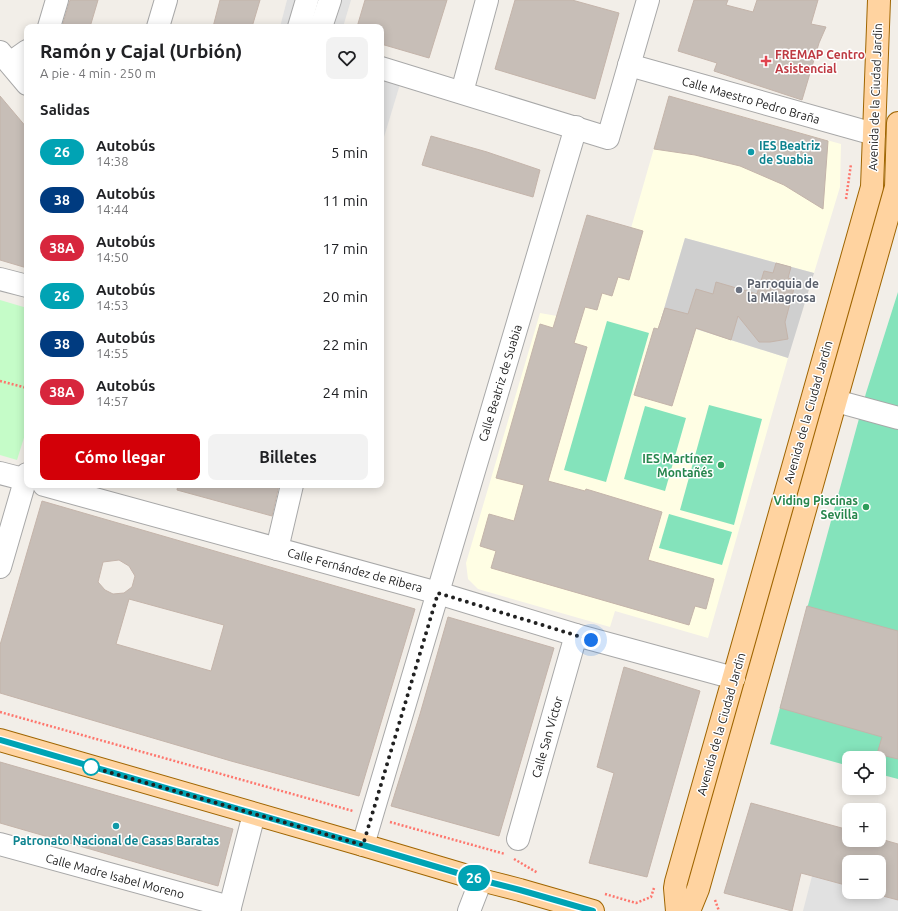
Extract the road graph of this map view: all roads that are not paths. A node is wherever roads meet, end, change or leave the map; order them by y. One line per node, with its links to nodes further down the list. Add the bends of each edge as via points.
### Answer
1 (57, 0): 8 (street)
2 (166, 0): 9 (street)
3 (307, 0): 10 (street)
4 (330, 0): 11 (street)
5 (487, 0): 16 (street)
6 (648, 0): 13 (street)
7 (879, 0): 19 (main road, Avenida de la Ciudad Jardin)
8 (50, 24)
9 (159, 24)
10 (300, 24)
11 (323, 24)
12 (12, 56): 15 (street)
13 (629, 65): 18 (street, via 608,138); 19 (street, Calle Maestro Pedro Braña)
14 (384, 69): 16 (street)
15 (24, 78)
16 (462, 92): 18 (street)
17 (898, 123): 21 (main road, Avenida de la Ciudad Jardin)
18 (576, 127): 35 (street, Calle Beatriz de Suabia)
19 (874, 134): 20 (main road, Avenida de la Ciudad Jardin)
20 (872, 187): 21 (street); 37 (main road, Avenida de la Ciudad Jardin)
21 (897, 187): 24 (main road, Avenida de la Ciudad Jardin)
22 (0, 279): 23 (street)
23 (24, 285)
24 (837, 396): 25 (street); 26 (street); 50 (main road, Avenida de la Ciudad Jardin)
25 (898, 409)
26 (898, 418)
27 (0, 473): 28 (street, Calle Fernández de Ribera)
28 (24, 478)
29 (27, 488): 32 (street)
30 (60, 488): 33 (street, Calle Fernández de Ribera)
31 (291, 488): 33 (street)
32 (4, 538): 34 (street)
33 (277, 549): 35 (street, Calle Fernández de Ribera)
34 (0, 567)
35 (438, 593): 36 (street, Calle Fernández de Ribera); 41 (street, Calle Beatriz de Suabia)
36 (576, 636): 37 (street, Calle Fernández de Ribera); 42 (street, Calle San Víctor)
37 (734, 678): 49 (main road, Avenida de la Ciudad Jardin, via 675,888)
38 (0, 740): 39 (main road)
39 (254, 814): 41 (main road); 46 (street)
40 (0, 844): 46 (street, Calle Madre Isabel Moreno)
41 (363, 845): 43 (main road)
42 (512, 851)
43 (481, 880): 44 (main road); 47 (street)
44 (520, 890): 45 (main road); 48 (main road)
45 (596, 902)
46 (229, 909)
47 (469, 911)
48 (546, 911)
49 (677, 911)
50 (690, 911)

